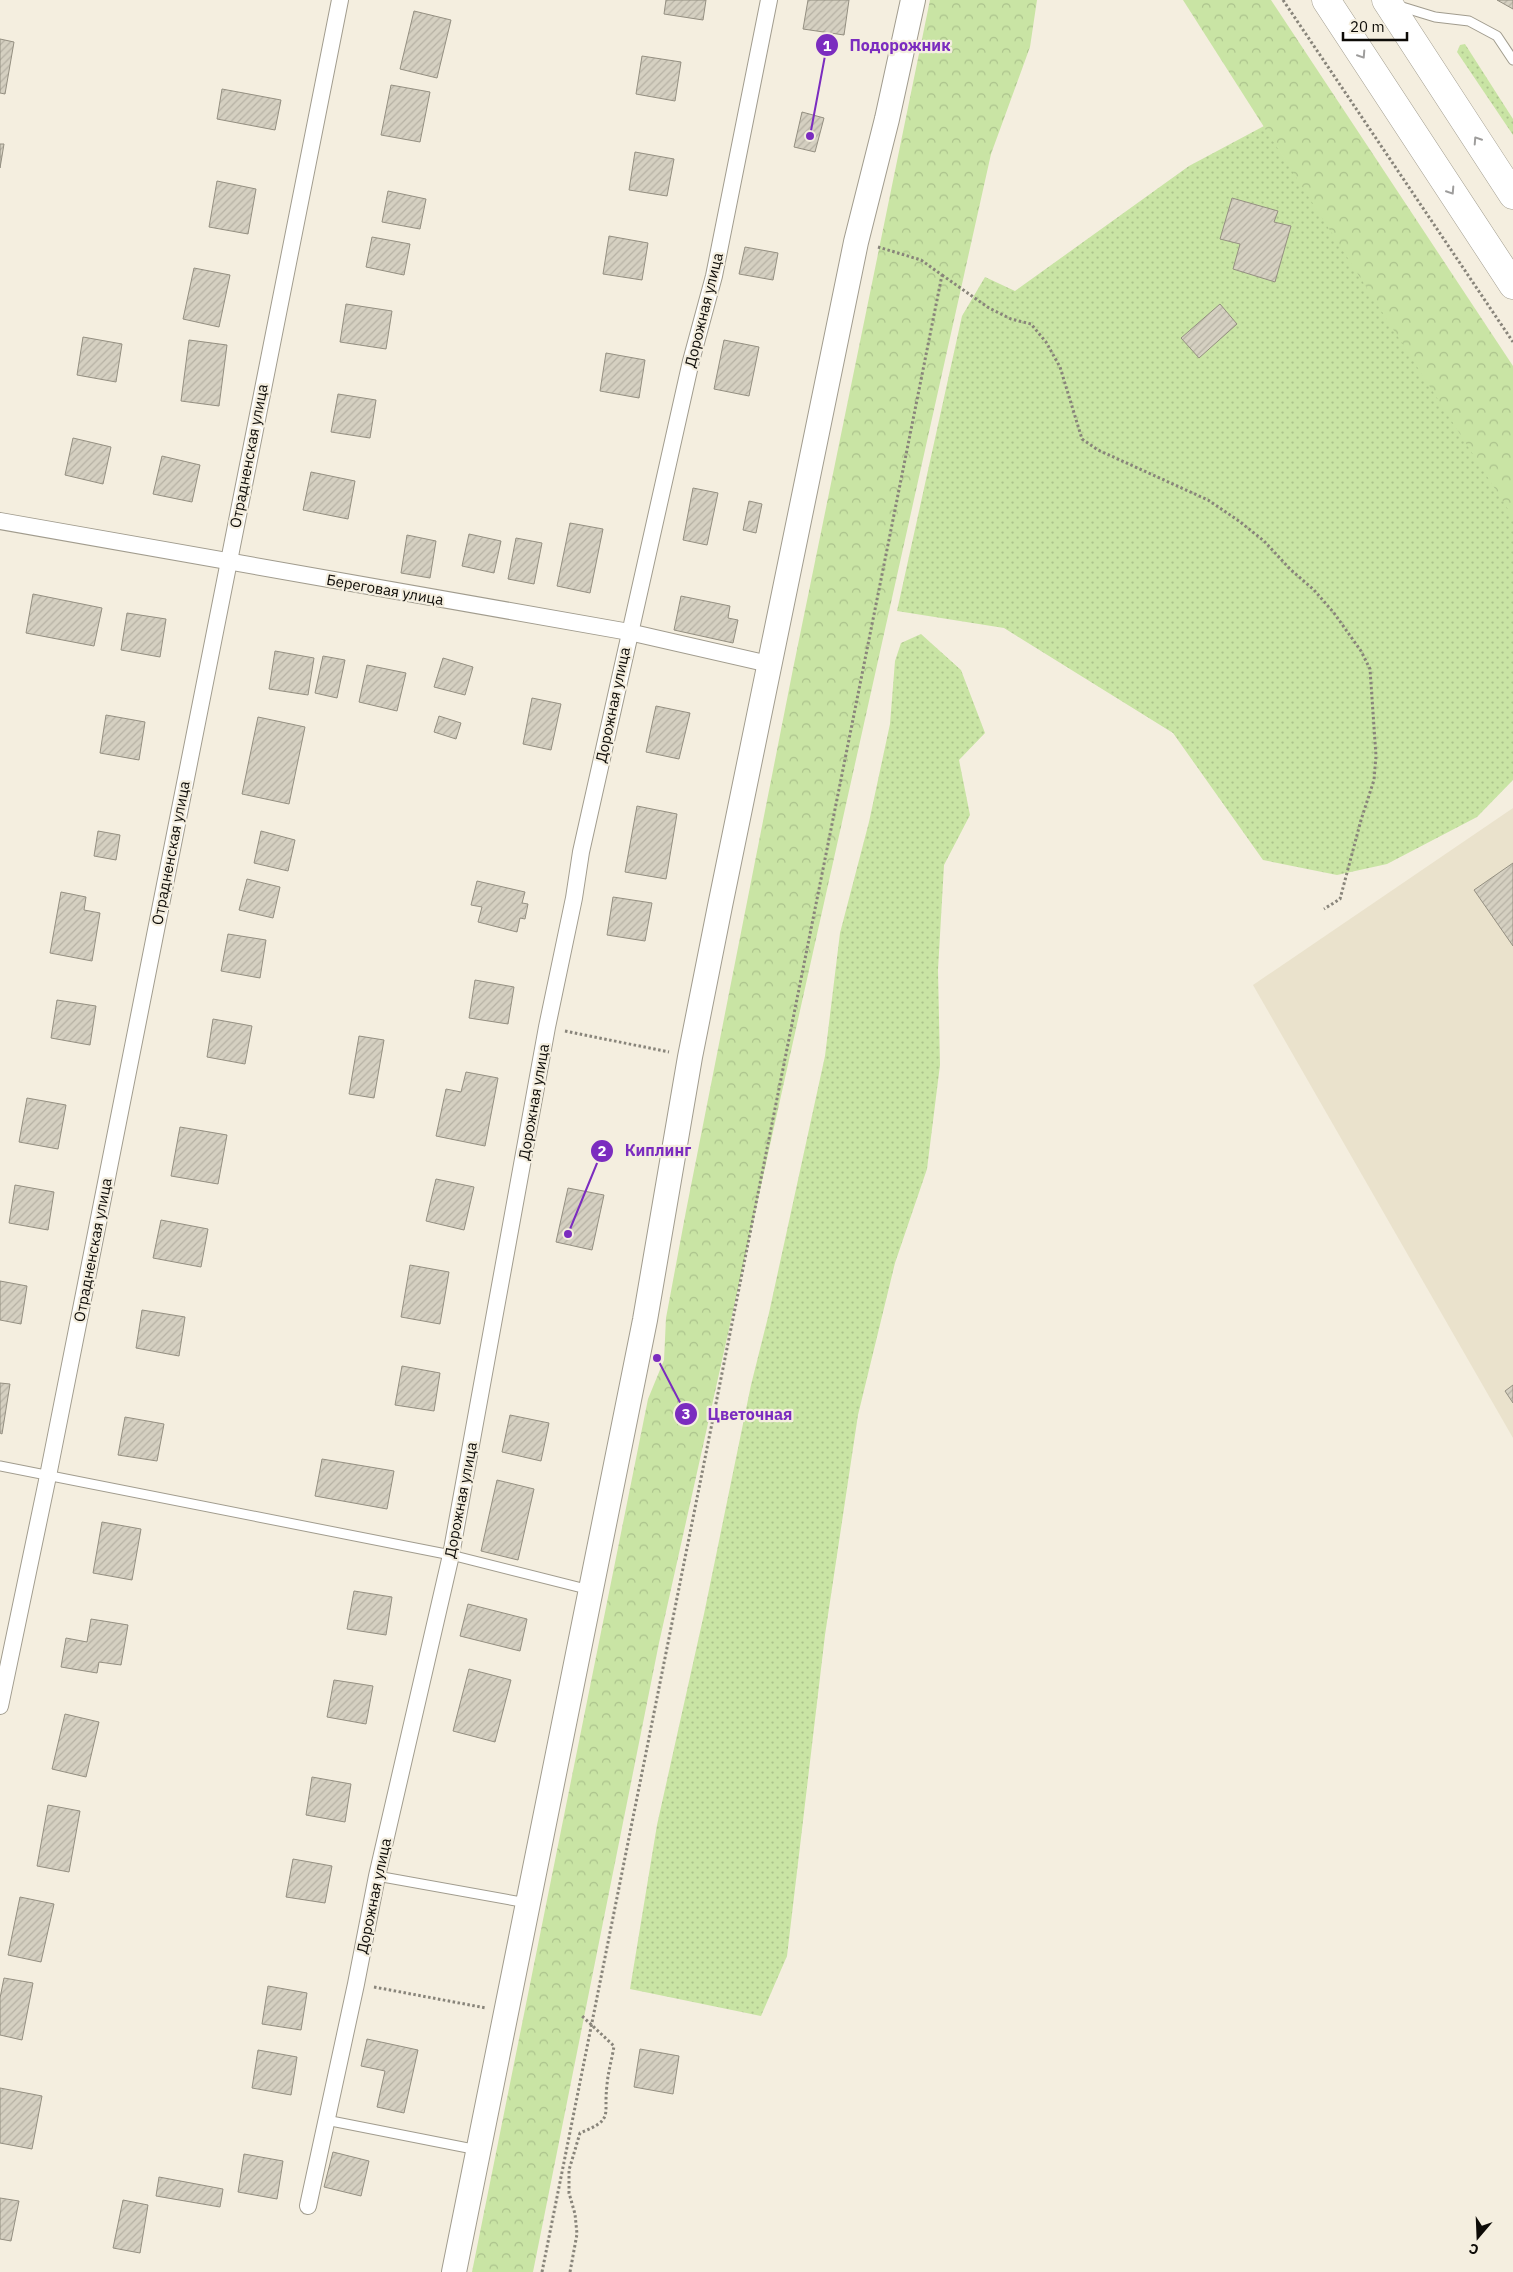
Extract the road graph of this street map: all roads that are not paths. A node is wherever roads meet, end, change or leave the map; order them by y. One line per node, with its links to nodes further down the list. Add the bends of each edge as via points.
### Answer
1 (340, 0): 10 (street, Отрадненская улица)
2 (769, 0): 11 (street, Дорожная улица, via 714,276 691,361)
3 (913, 0): 12 (street, via 856,242)
4 (1326, 0): 8 (highway, one-way to 8)
5 (1386, 1): 6 (lane, via 1435,18 1469,21 1497,36); 7 (highway, one-way to 5)
6 (1513, 60)
7 (1513, 196)
8 (1513, 285)
9 (0, 521): 10 (street, Береговая улица)
10 (228, 562): 11 (street, Береговая улица); 14 (street, Отрадненская улица)
11 (629, 632): 12 (street, Береговая улица); 15 (street, Дорожная улица, via 547,1027)
12 (769, 664): 16 (street, via 690,1057 647,1310)
13 (0, 1466): 14 (lane)
14 (48, 1476): 15 (lane); 17 (street, Отрадненская улица)
15 (451, 1555): 16 (lane); 18 (street, Дорожная улица)
16 (590, 1590): 19 (street)
17 (0, 1706)
18 (377, 1876): 19 (lane); 20 (street, Дорожная улица)
19 (527, 1903): 21 (street)
20 (326, 2120): 21 (lane); 22 (street, Дорожная улица)
21 (478, 2150): 23 (street)
22 (308, 2206)
23 (454, 2272)

